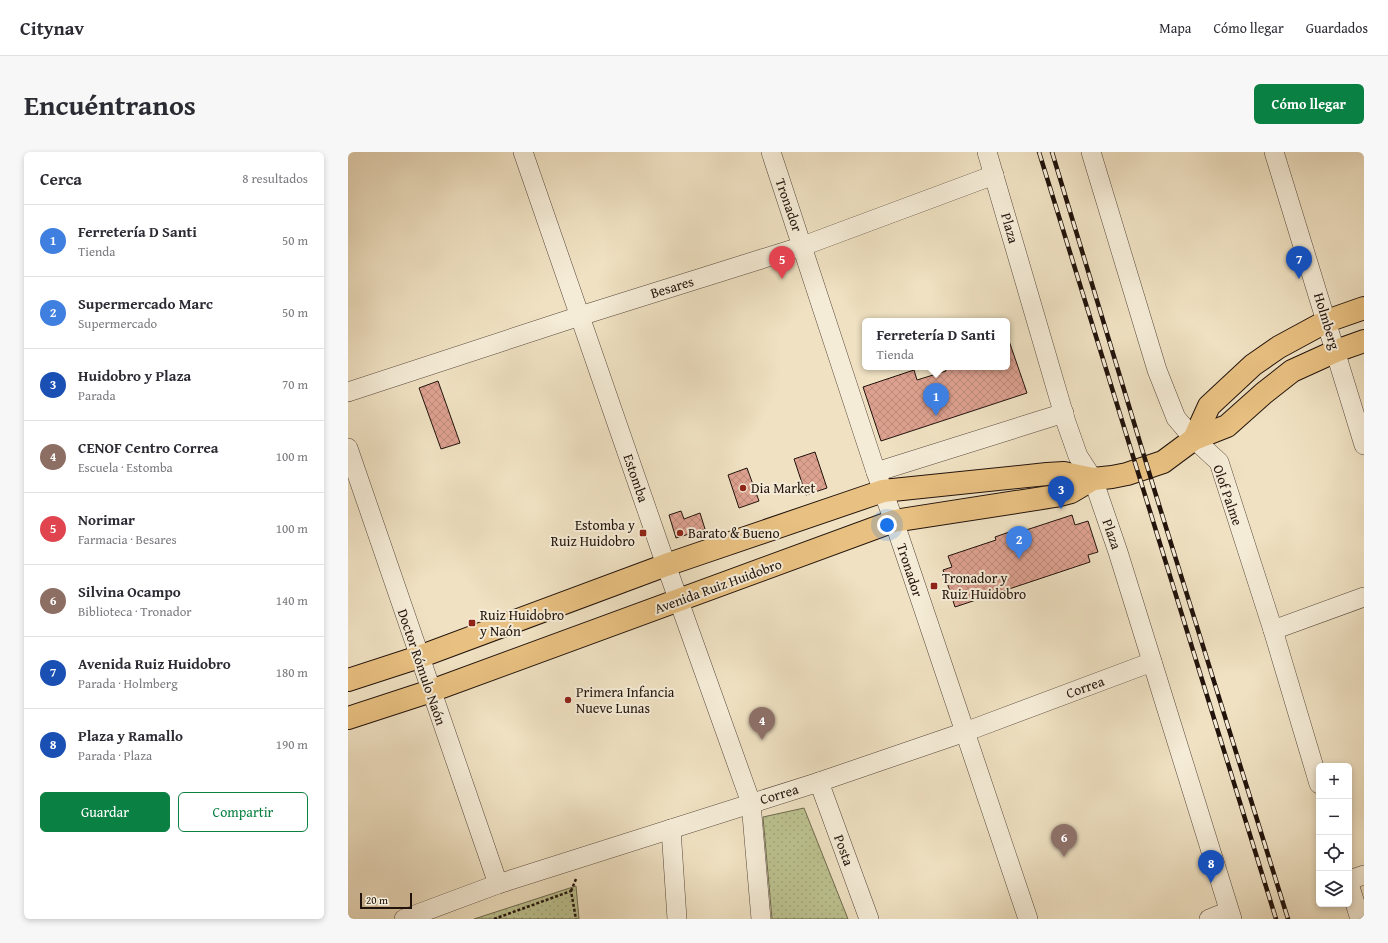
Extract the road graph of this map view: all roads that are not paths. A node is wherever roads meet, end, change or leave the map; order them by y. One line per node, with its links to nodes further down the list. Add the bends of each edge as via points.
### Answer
1 (523, 152): 9 (street, Estomba)
2 (771, 152): 7 (street, Tronador)
3 (987, 152): 6 (street, Plaza)
4 (1091, 152): 15 (street, Olof Palme, via 1157,370 1176,418)
5 (1274, 152): 10 (street, Holmberg)
6 (994, 175): 7 (street, Besares); 14 (street, Plaza)
7 (803, 246): 9 (street, Besares); 19 (street, Tronador)
8 (1364, 308): 10 (main road, Avenida Ruiz Huidobro)
9 (580, 316): 13 (street, Besares); 21 (street, Estomba)
10 (1327, 321): 12 (street, Holmberg); 15 (main road, Avenida Ruiz Huidobro, via 1279,347 1253,365 1209,406)
11 (1364, 341): 12 (main road, Avenida Ruiz Huidobro)
12 (1336, 351): 15 (main road, Avenida Ruiz Huidobro, via 1292,371 1227,426); 16 (street, Holmberg)
13 (348, 392)
14 (1064, 413): 18 (street, Plaza, via 1078,456); 19 (street)
15 (1194, 439): 18 (main road, Avenida Ruiz Huidobro, via 1163,462 1127,474); 24 (street, Olof Palme, via 1219,462)
16 (1364, 445)
17 (348, 448): 25 (street, Doctor Rómulo Naón)
18 (1093, 479): 19 (main road, Avenida Ruiz Huidobro, via 1064,473); 20 (main road, Avenida Ruiz Huidobro, via 1071,492 1055,496); 26 (street, Plaza)
19 (880, 482): 20 (street, Tronador); 21 (main road, Avenida Ruiz Huidobro)
20 (894, 521): 23 (main road, Avenida Ruiz Huidobro); 30 (street, Tronador)
21 (666, 565): 23 (street, Estomba); 25 (main road, Avenida Ruiz Huidobro)
22 (1364, 597): 24 (street)
23 (679, 600): 28 (main road, Avenida Ruiz Huidobro); 33 (street, Estomba)
24 (1273, 630): 31 (street, Olof Palme)
25 (419, 657): 27 (main road, Avenida Ruiz Huidobro); 28 (street, Doctor Rómulo Naón)
26 (1152, 662): 30 (street, Correa); 39 (street, Plaza)
27 (348, 680)
28 (431, 691): 29 (main road, Avenida Ruiz Huidobro); 37 (street, Doctor Rómulo Naón)
29 (348, 718)
30 (965, 732): 32 (street, Correa); 44 (street, Tronador)
31 (1316, 774)
32 (819, 782): 33 (street, Correa); 43 (street, Posta)
33 (751, 803): 34 (street, Correa); 42 (street, Estomba)
34 (672, 829): 37 (street, Correa); 41 (street)
35 (1364, 875): 36 (street)
36 (1352, 879)
37 (498, 884): 40 (street, Correa)
38 (1352, 894): 46 (street)
39 (1230, 915): 45 (street)
40 (404, 919)
41 (677, 919)
42 (762, 919)
43 (869, 919)
44 (1028, 919)
45 (1209, 919)
46 (1360, 919)

